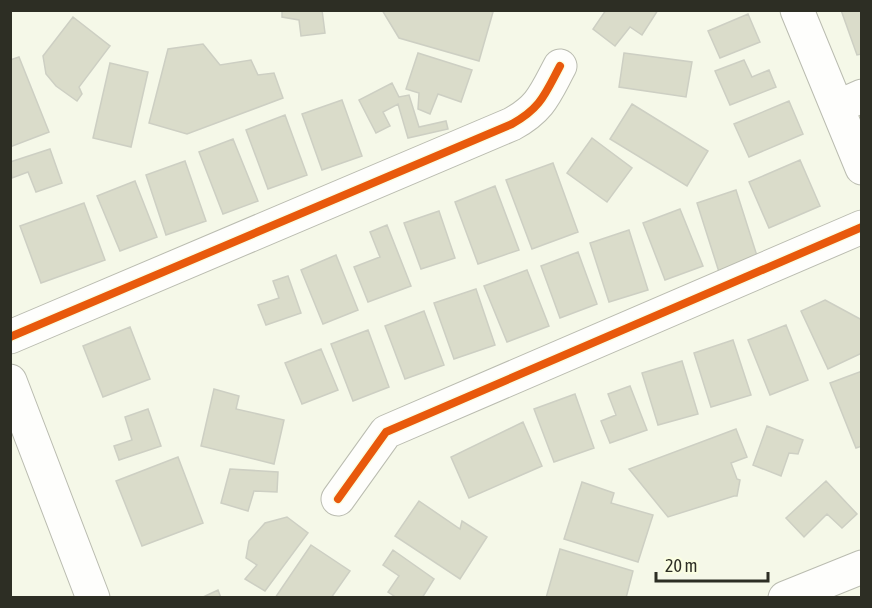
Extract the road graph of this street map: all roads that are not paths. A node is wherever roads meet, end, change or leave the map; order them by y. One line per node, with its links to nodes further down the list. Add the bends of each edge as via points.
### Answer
1 (797, 10): 3 (street)
2 (560, 66): 6 (street, via 542,100 529,115 512,124)
3 (849, 101): 4 (street)
4 (861, 168)
5 (861, 227): 8 (street, via 386,432)
6 (10, 337)
7 (10, 381): 10 (street)
8 (338, 499)
9 (861, 567): 11 (street)
10 (93, 597)
11 (785, 597)

